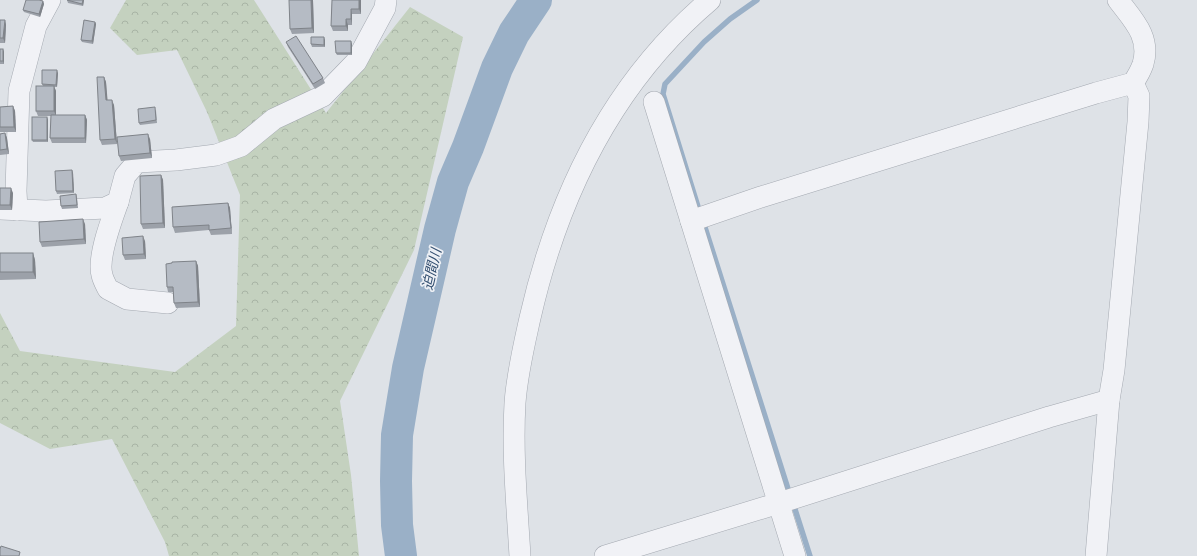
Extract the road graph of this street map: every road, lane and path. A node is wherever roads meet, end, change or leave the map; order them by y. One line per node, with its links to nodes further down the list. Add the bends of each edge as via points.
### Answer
1 (50, 0): 8 (street, via 36,26 19,91 16,191)
2 (386, 0): 7 (street, via 385,8 356,62 323,96 274,118 241,146 216,155 137,162 125,176)
3 (710, 0): 13 (street, via 660,48 626,91 576,177 550,247 526,335 515,401)
4 (1118, 0): 5 (street, via 1145,42 1143,65)
5 (1134, 84): 9 (street, via 1096,93); 11 (street, via 1139,96 1138,122)
6 (654, 102): 9 (street)
7 (118, 202): 8 (street, via 105,208); 10 (street, via 102,259 101,274 108,289 127,298)
8 (9, 210)
9 (691, 221): 12 (street)
10 (168, 303)
11 (1109, 400): 12 (street, via 956,446); 16 (street)
12 (779, 504): 14 (street); 15 (street)
13 (520, 556)
14 (605, 556)
15 (795, 556)
16 (1096, 556)

